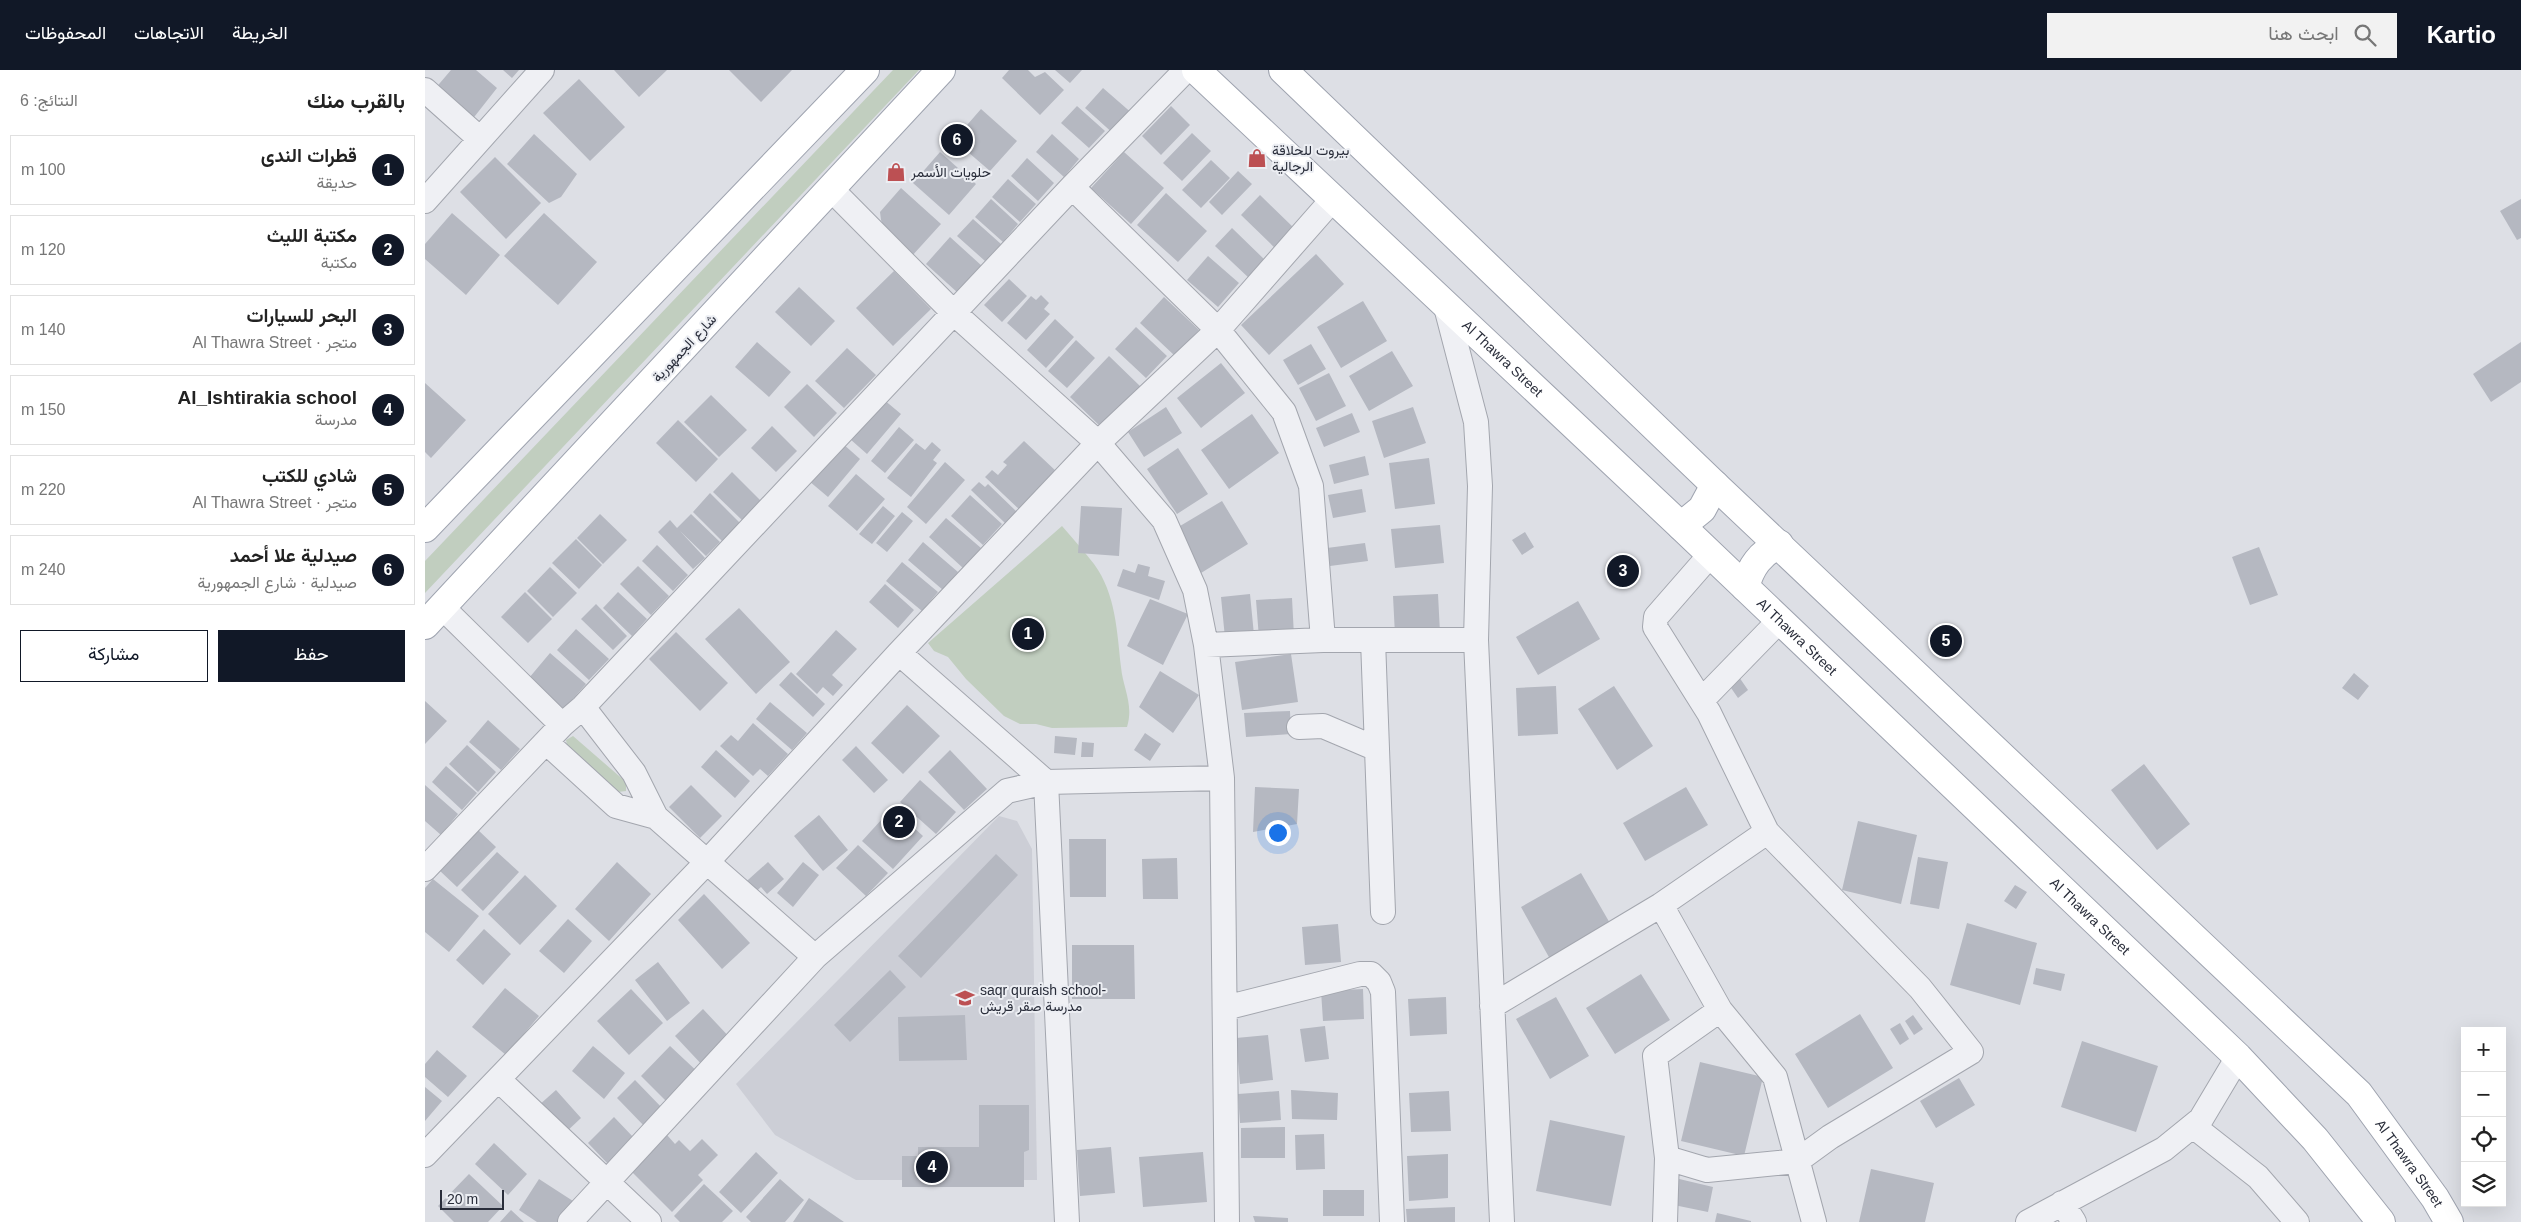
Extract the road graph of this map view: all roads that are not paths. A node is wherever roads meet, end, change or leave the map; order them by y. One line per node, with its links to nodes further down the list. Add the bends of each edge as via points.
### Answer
1 (542, 70): 8 (street)
2 (941, 70): 10 (main road, شارع الجمهورية)
3 (1186, 70): 9 (street)
4 (1196, 70): 11 (main road, Al Thawra Street)
5 (1283, 70): 17 (main road, Al Thawra Street)
6 (856, 73): 19 (main road)
7 (425, 90): 8 (street)
8 (480, 139): 12 (street)
9 (1073, 187): 14 (street); 15 (street)
10 (831, 189): 14 (street); 23 (main road, شارع الجمهورية)
11 (1333, 199): 13 (main road, Al Thawra Street); 15 (street)
12 (425, 202)
13 (1446, 307): 18 (main road, Al Thawra Street); 27 (street, via 1475,422 1480,486)
14 (954, 313): 16 (street); 31 (street)
15 (1218, 330): 16 (street); 25 (street, via 1284,412 1311,486)
16 (1098, 443): 28 (street, via 1164,520 1195,590); 29 (street)
17 (1715, 485): 18 (main road, via 1702,509); 20 (main road, Al Thawra Street)
18 (1681, 526): 21 (main road, Al Thawra Street)
19 (425, 528)
20 (1779, 544): 22 (main road, via 1756,561); 66 (main road, Al Thawra Street, via 2359,1094)
21 (1711, 554): 22 (main road, Al Thawra Street); 30 (street, via 1656,616 1655,627)
22 (1745, 587): 24 (main road, Al Thawra Street)
23 (433, 616): 33 (street)
24 (1780, 620): 30 (street); 47 (main road, Al Thawra Street)
25 (1323, 640): 26 (street); 28 (street)
26 (1373, 640): 27 (street); 34 (street)
27 (1476, 640): 44 (street)
28 (1206, 645): 35 (street)
29 (899, 653): 36 (street); 39 (street)
30 (1701, 700): 38 (street)
31 (583, 707): 33 (street); 37 (street, via 634,773)
32 (1299, 727): 34 (street, via 1323,726)
33 (554, 733): 37 (street, via 617,806); 40 (street)
34 (1377, 749): 42 (street)
35 (1222, 778): 36 (street); 45 (street)
36 (1046, 782): 43 (street, via 1007,791); 57 (street)
37 (655, 817): 39 (street)
38 (1767, 832): 41 (street); 52 (street, via 1920,988 1971,1052)
39 (707, 862): 43 (street); 48 (street)
40 (425, 869)
41 (1661, 905): 44 (street); 46 (street)
42 (1383, 912)
43 (815, 957): 53 (street)
44 (1492, 1006): 60 (street)
45 (1225, 1008): 58 (street); 59 (street, via 1360,974 1371,974 1379,982 1383,992)
46 (1720, 1010): 51 (street, via 1655,1056); 52 (street, via 1775,1077)
47 (2238, 1057): 49 (street, via 2201,1119); 65 (main road, Al Thawra Street, via 2315,1139)
48 (499, 1080): 50 (street); 53 (street)
49 (2193, 1126): 54 (street, via 2164,1149); 64 (street, via 2258,1177)
50 (425, 1155)
51 (1667, 1158): 52 (street, via 1707,1170); 61 (street)
52 (1797, 1161): 62 (street)
53 (606, 1181): 55 (street); 56 (street)
54 (2068, 1212): 63 (street)
55 (570, 1222)
56 (649, 1222)
57 (1067, 1222)
58 (1227, 1222)
59 (1392, 1222)
60 (1502, 1222)
61 (1665, 1222)
62 (1813, 1222)
63 (2028, 1222)
64 (2297, 1222)
65 (2381, 1222)
66 (2449, 1222)

